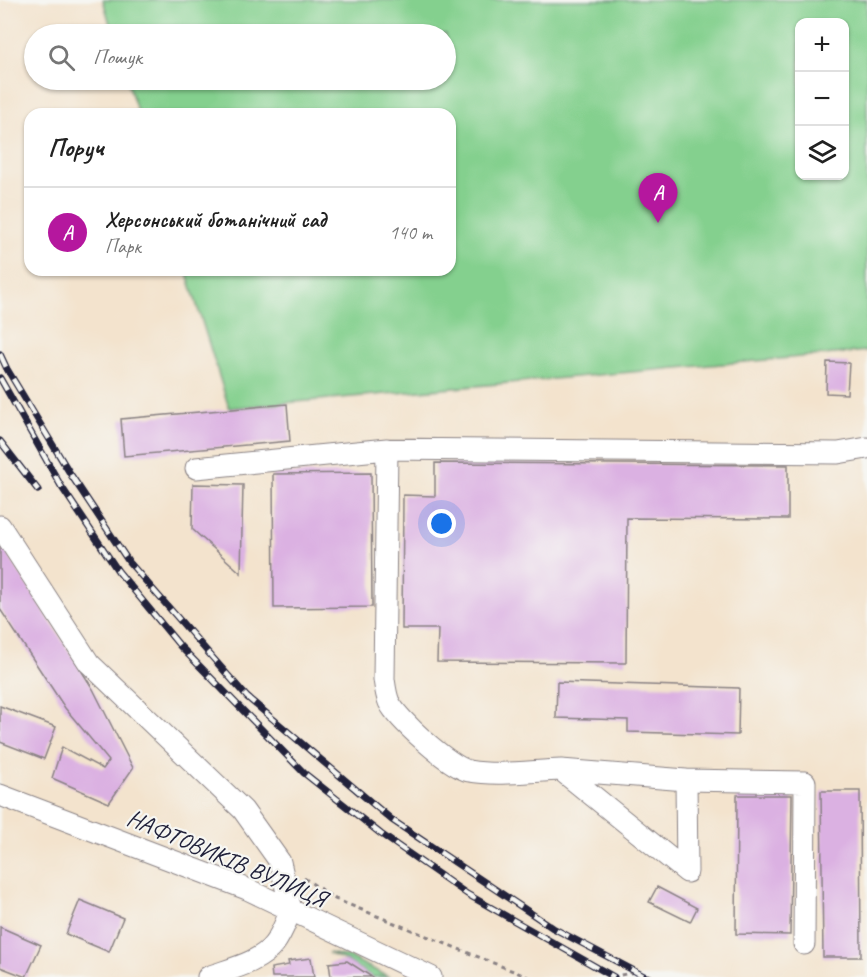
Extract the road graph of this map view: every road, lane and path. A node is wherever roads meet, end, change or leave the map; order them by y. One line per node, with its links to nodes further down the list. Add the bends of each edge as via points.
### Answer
1 (867, 448): 2 (street, via 838,453)
2 (387, 449): 3 (street); 5 (street, via 384,679 389,702 445,759 466,771)
3 (196, 468)
4 (0, 526): 8 (street, via 89,663 243,810)
5 (561, 770): 6 (street); 6 (street, via 687,872)
6 (686, 780): 10 (street, via 805,782)
7 (0, 795): 9 (street, НАФТОВИКІВ ВУЛИЦЯ, via 247,889)
8 (280, 862): 9 (street); 13 (path, via 335,899)
9 (291, 910): 11 (street, via 273,946 259,957); 12 (street, НАФТОВИКІВ ВУЛИЦЯ)
10 (804, 944)
11 (208, 977)
12 (431, 977)
13 (528, 977)
14 (612, 977): 15 (path, via 634,972)
15 (658, 977)

